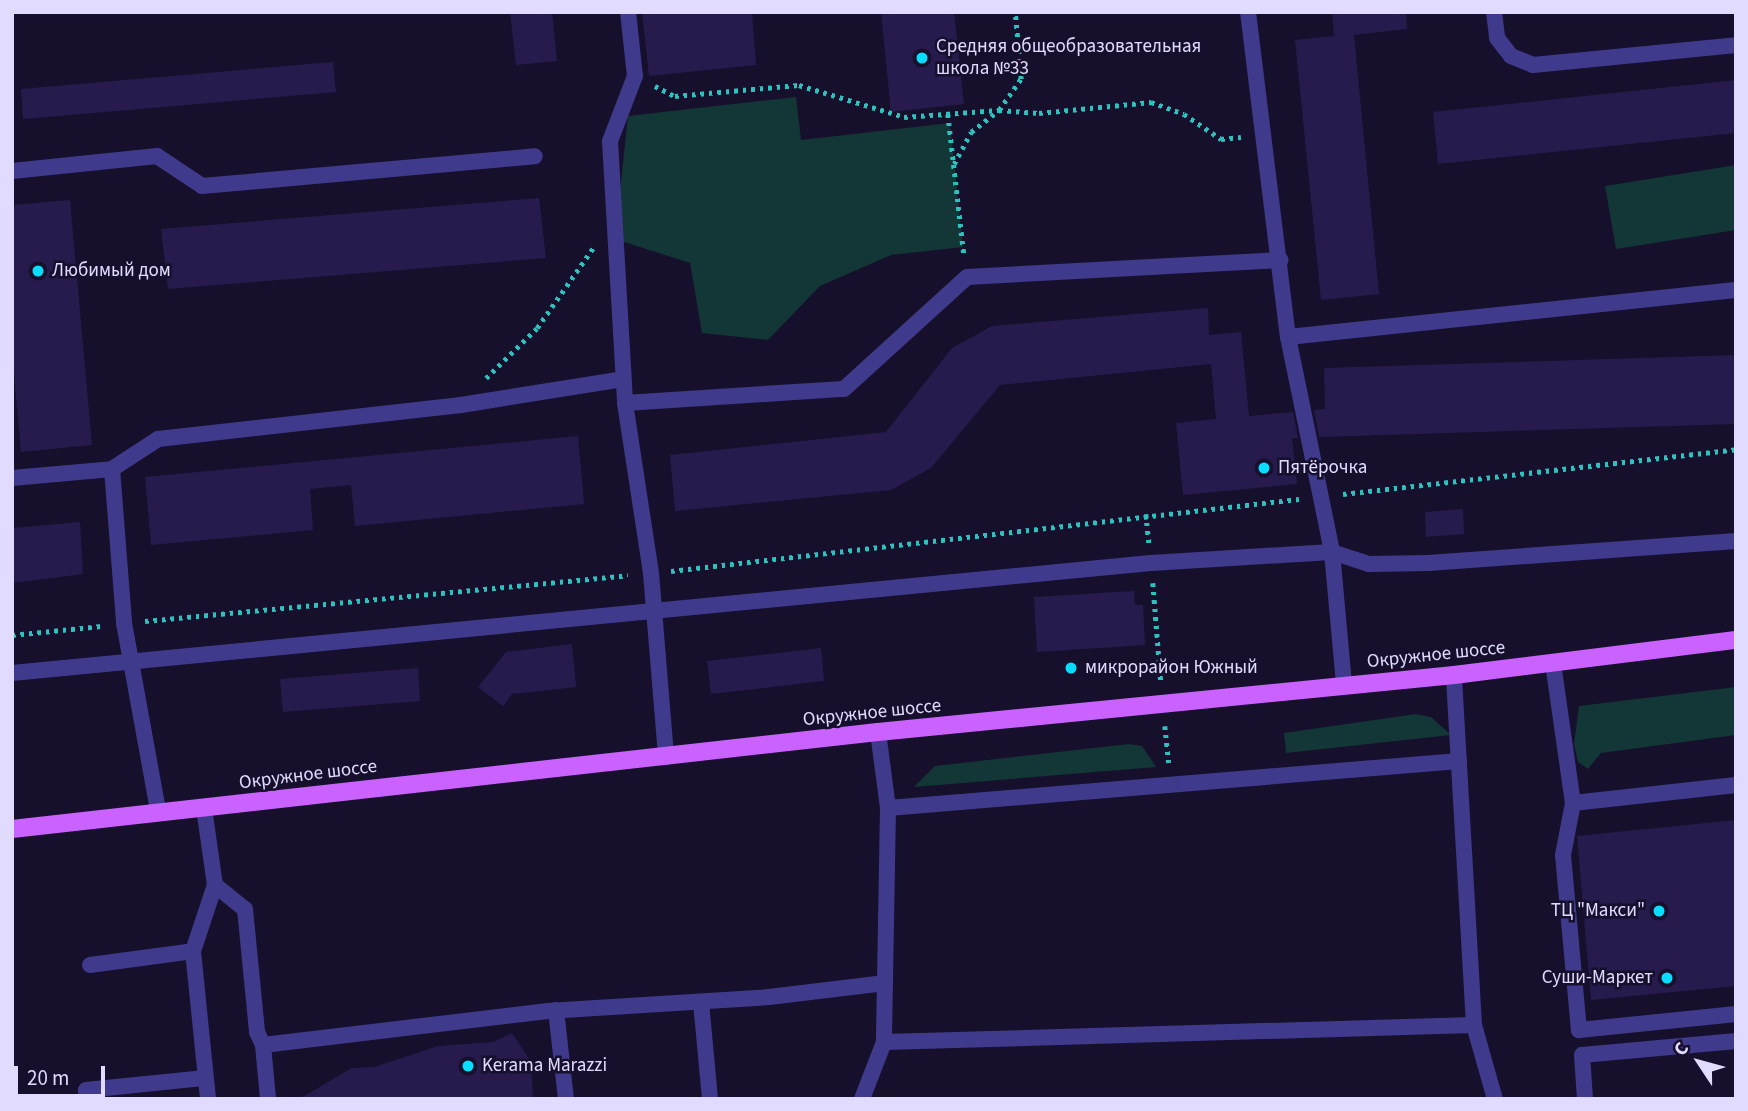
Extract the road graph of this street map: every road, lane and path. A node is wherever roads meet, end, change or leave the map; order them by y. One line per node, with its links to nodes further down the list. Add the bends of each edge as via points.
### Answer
1 (628, 12): 6 (lane)
2 (1015, 12): 7 (path, via 1021,79)
3 (1248, 12): 9 (lane)
4 (1494, 12): 5 (lane, via 1497,38 1511,56 1533,65)
5 (1736, 45)
6 (635, 76): 8 (path, via 675,96 799,85 904,117); 13 (lane, via 610,141)
7 (999, 110): 8 (path); 9 (path, via 1039,113 1150,102 1184,114 1221,139); 11 (path, via 971,132)
8 (948, 114): 11 (path)
9 (1265, 134): 14 (lane)
10 (535, 156): 12 (lane, via 202,186 157,156)
11 (954, 164): 15 (path)
12 (12, 171)
13 (614, 218): 18 (lane); 20 (path, via 537,328)
14 (1281, 260): 15 (lane); 17 (lane)
15 (967, 277): 19 (lane, via 844,389)
16 (1736, 290): 17 (lane)
17 (1288, 337): 24 (lane)
18 (623, 380): 19 (lane); 20 (lane)
19 (625, 403): 29 (lane)
20 (461, 405): 22 (lane, via 158,439)
21 (1736, 449): 24 (path)
22 (112, 469): 23 (lane); 31 (lane)
23 (12, 478)
24 (1321, 496): 25 (path); 27 (lane)
25 (1146, 514): 28 (path); 29 (path)
26 (1736, 541): 27 (lane, via 1428,563 1369,564)
27 (1332, 552): 28 (lane); 38 (lane)
28 (1151, 563): 30 (lane); 39 (path)
29 (651, 573): 30 (lane); 31 (path)
30 (654, 610): 34 (lane); 41 (lane)
31 (124, 623): 32 (path); 34 (lane)
32 (12, 635)
33 (1736, 640): 35 (main road, Окружное шоссе)
34 (131, 663): 36 (lane); 48 (lane)
35 (1553, 663): 37 (main road, Окружное шоссе); 45 (lane)
36 (12, 673)
37 (1454, 676): 38 (main road, Окружное шоссе); 42 (lane)
38 (1343, 685): 39 (main road, Окружное шоссе)
39 (1163, 706): 40 (main road, Окружное шоссе); 43 (path)
40 (878, 732): 41 (main road, Окружное шоссе); 47 (lane)
41 (666, 757): 46 (main road, Окружное шоссе)
42 (1459, 761): 43 (lane); 57 (lane)
43 (1171, 784): 47 (lane)
44 (1736, 785): 45 (lane)
45 (1573, 803): 56 (lane, via 1563,855 1579,1030)
46 (204, 808): 48 (main road, Окружное шоссе); 50 (lane)
47 (888, 808): 53 (lane)
48 (158, 811): 49 (main road, Окружное шоссе)
49 (12, 829)
50 (215, 885): 51 (lane); 60 (lane, via 245,909 257,1032)
51 (193, 951): 52 (lane); 61 (lane)
52 (90, 965)
53 (885, 983): 54 (lane); 59 (lane)
54 (701, 1002): 55 (lane); 66 (lane)
55 (556, 1010): 60 (lane); 65 (lane)
56 (1736, 1014)
57 (1474, 1025): 59 (lane); 68 (lane)
58 (1736, 1041): 69 (lane, via 1582,1055)
59 (884, 1042): 67 (lane)
60 (263, 1045): 64 (lane)
61 (205, 1078): 62 (lane, via 86,1090); 63 (lane)
62 (87, 1099)
63 (208, 1099)
64 (268, 1099)
65 (566, 1099)
66 (710, 1099)
67 (862, 1099)
68 (1495, 1099)
69 (1585, 1099)

